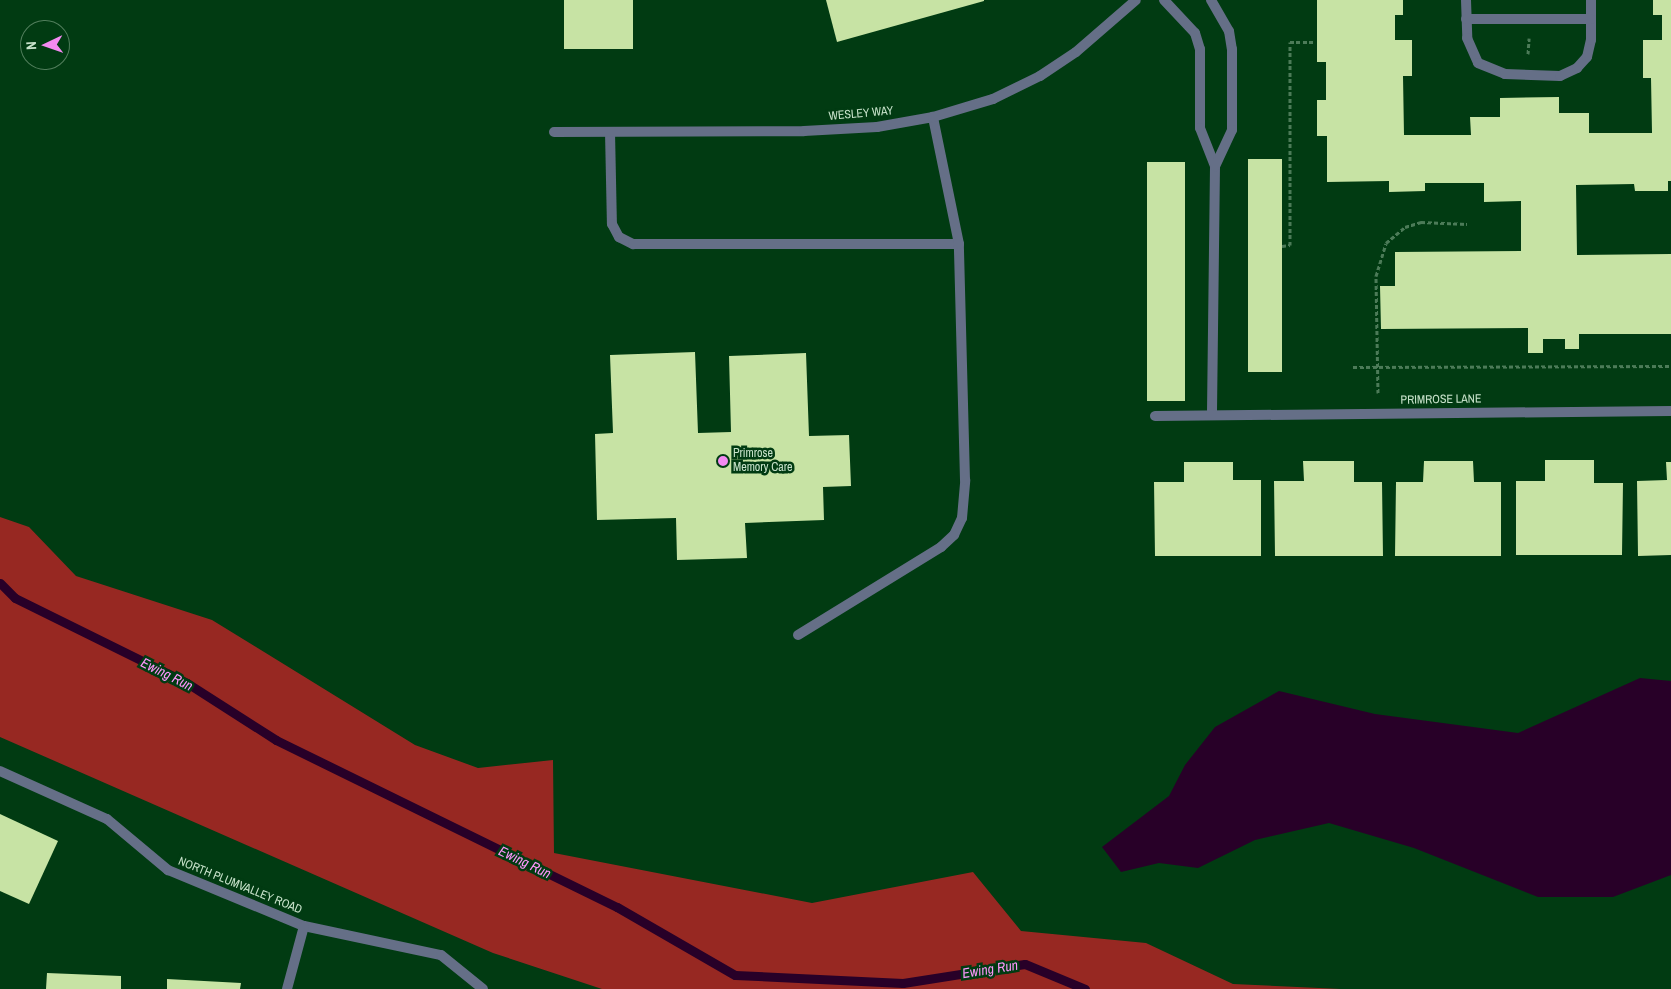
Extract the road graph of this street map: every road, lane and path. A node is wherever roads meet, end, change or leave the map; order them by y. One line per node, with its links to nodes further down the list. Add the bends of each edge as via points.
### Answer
1 (1136, 0): 11 (street, WESLEY WAY, via 1076,52 1040,76 993,99)
2 (1164, 0): 14 (street, via 1195,33 1200,50 1200,128)
3 (1211, 0): 14 (street, via 1229,31 1232,49 1232,130)
4 (1466, 0): 6 (street)
5 (1591, 0): 8 (street)
6 (1466, 19): 7 (street); 10 (street, via 1471,51 1478,63 1505,74)
7 (1529, 19): 8 (street); 10 (path)
8 (1591, 19): 10 (street, via 1587,57 1578,68 1560,76)
9 (1316, 42): 17 (path, via 1290,42 1290,245)
10 (1528, 75)
11 (933, 117): 13 (street, WESLEY WAY, via 877,127 804,131); 16 (street)
12 (554, 132): 13 (street, WESLEY WAY)
13 (610, 132): 16 (street, via 612,224 619,237 633,244)
14 (1215, 166): 23 (street)
15 (1468, 224): 20 (path, via 1421,222 1405,227 1386,243 1376,276)
16 (959, 244): 25 (street, via 965,480 962,518 941,547)
17 (1282, 246)
18 (1671, 366): 20 (path)
19 (1353, 367): 20 (path)
20 (1377, 367): 22 (path)
21 (1671, 410): 22 (street, PRIMROSE LANE)
22 (1379, 414): 23 (street, PRIMROSE LANE)
23 (1212, 415): 24 (street, PRIMROSE LANE)
24 (1155, 416)
25 (798, 635)
26 (0, 771): 27 (street, NORTH PLUMVALLEY ROAD, via 107,819 168,870)
27 (304, 926): 28 (street); 29 (street, NORTH PLUMVALLEY ROAD, via 441,955)
28 (287, 989)
29 (483, 989)

